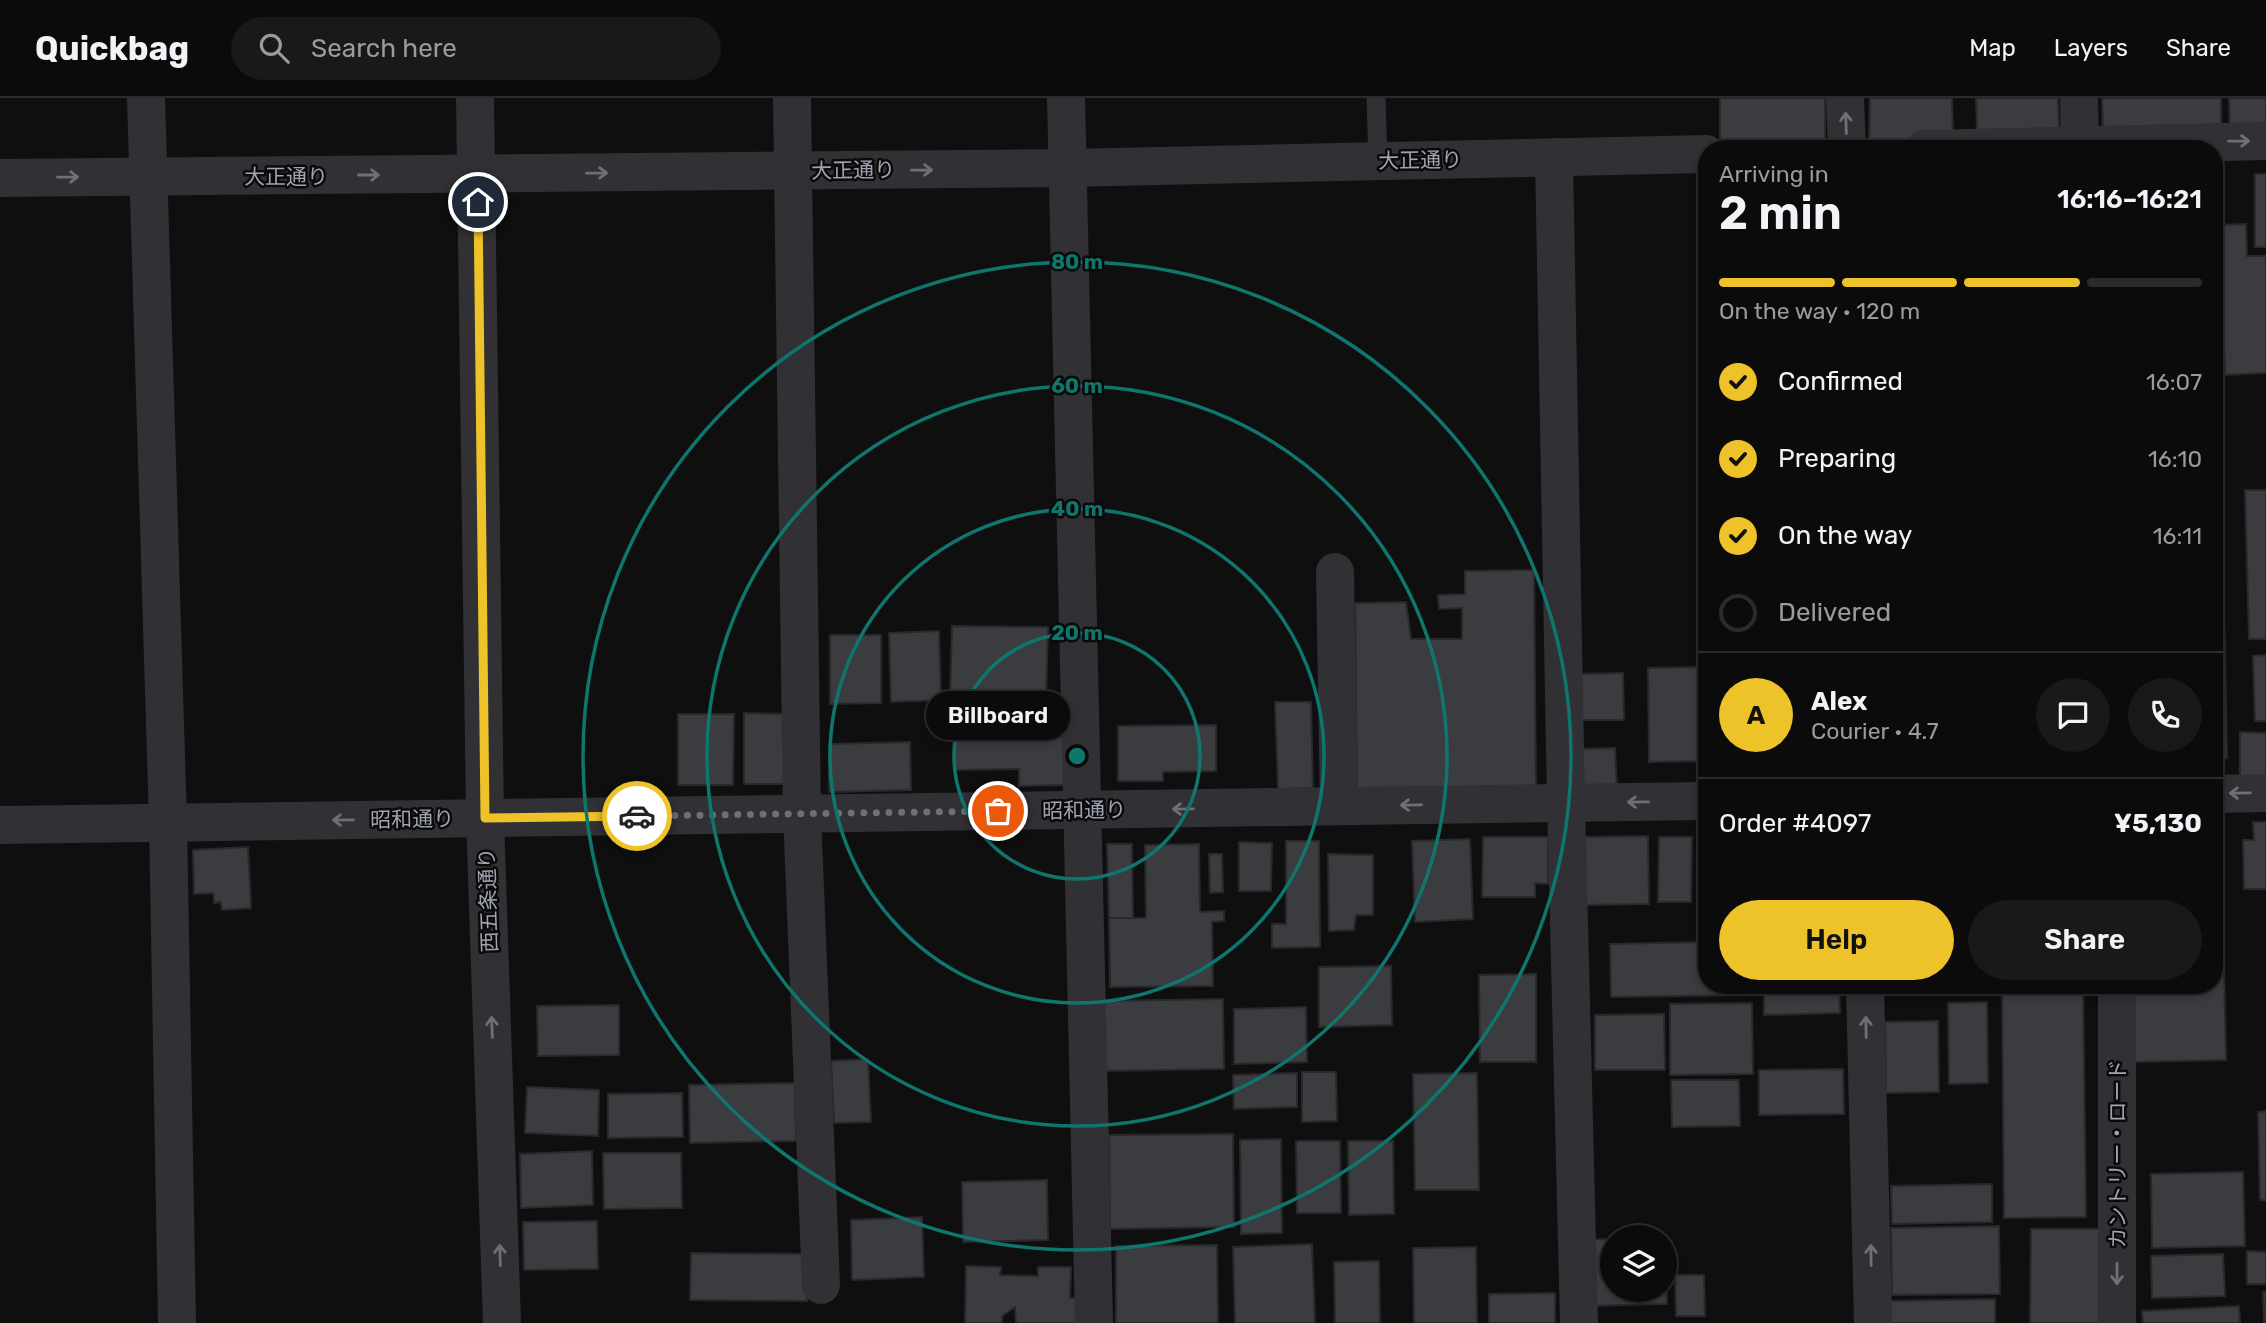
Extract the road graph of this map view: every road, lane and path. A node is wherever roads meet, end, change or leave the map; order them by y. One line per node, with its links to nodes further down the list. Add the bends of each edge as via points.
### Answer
1 (146, 98): 18 (street)
2 (475, 98): 17 (street, 西五条通り)
3 (792, 98): 16 (street)
4 (1066, 98): 15 (street)
5 (1376, 98): 14 (lane)
6 (1845, 98): 8 (street, one-way to 6)
7 (2079, 98): 9 (street)
8 (1847, 140)
9 (2080, 140)
10 (2266, 141): 11 (street, one-way to 10)
11 (2223, 142)
12 (1698, 154): 13 (street, 大正通り)
13 (1554, 157): 14 (street, 大正通り); 24 (street)
14 (1378, 161): 15 (street, 大正通り)
15 (1068, 168): 16 (street, 大正通り, one-way to 15); 26 (street)
16 (794, 171): 17 (street, 大正通り, one-way to 16); 27 (street)
17 (477, 174): 18 (street, 大正通り, one-way to 17); 28 (street, 西五条通り)
18 (149, 176): 19 (street, 大正通り, one-way to 18); 29 (street)
19 (0, 178)
20 (1335, 572): 25 (street)
21 (2223, 793): 22 (street, one-way to 21)
22 (2266, 793)
23 (1698, 801): 24 (street, 昭和通り, one-way to 24)
24 (1566, 803): 25 (street, 昭和通り, one-way to 25); 37 (street)
25 (1339, 806): 26 (street, 昭和通り, one-way to 26)
26 (1082, 810): 27 (street, 昭和通り); 36 (street)
27 (802, 814): 28 (street, 昭和通り); 33 (street)
28 (485, 818): 29 (street, 昭和通り, one-way to 29); 35 (street, 西五条通り, one-way to 28)
29 (168, 823): 30 (street, 昭和通り); 34 (street)
30 (0, 825)
31 (1865, 994): 38 (street, one-way to 31)
32 (2117, 994): 39 (street, カントリー・ロード, one-way to 39)
33 (821, 1285)
34 (177, 1323)
35 (502, 1323)
36 (1094, 1323)
37 (1579, 1323)
38 (1873, 1323)
39 (2117, 1323)

